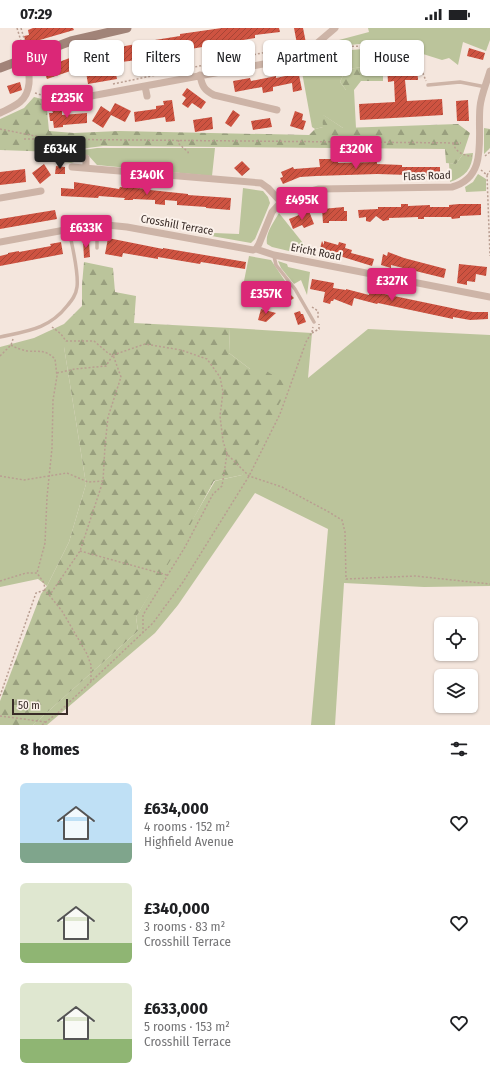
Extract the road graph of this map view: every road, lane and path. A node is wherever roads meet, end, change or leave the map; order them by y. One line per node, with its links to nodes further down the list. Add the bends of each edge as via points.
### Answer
1 (17, 28): 5 (path)
2 (21, 28): 6 (path)
3 (127, 28): 8 (main road)
4 (335, 28): 7 (street)
5 (20, 40)
6 (24, 40)
7 (321, 40)
8 (61, 45)
9 (352, 47): 18 (path, via 368,46 391,64 419,63)
10 (263, 54): 17 (path)
11 (12, 63): 13 (main road)
12 (263, 64): 15 (street)
13 (0, 68)
14 (490, 71): 20 (street)
15 (200, 75): 19 (street); 24 (street, via 206,92)
16 (29, 76): 21 (street)
17 (113, 84)
18 (428, 85): 20 (lane, via 460,82)
19 (145, 86): 22 (street); 23 (street)
20 (488, 87): 37 (street, via 480,106)
21 (28, 90): 23 (path, via 48,97); 25 (street, via 19,103)
22 (147, 96)
23 (63, 97)
24 (277, 110)
25 (0, 113)
26 (0, 129): 28 (path)
27 (24, 139): 28 (path)
28 (49, 139): 29 (path)
29 (179, 140): 30 (path); 33 (path, via 178,143)
30 (453, 143): 31 (path); 34 (path, via 460,154)
31 (461, 143)
32 (490, 152): 35 (path)
33 (189, 155)
34 (474, 156)
35 (483, 156)
36 (86, 158): 39 (street)
37 (476, 166): 41 (path); 44 (street, Flass Road, via 472,176 452,187 319,189)
38 (72, 167): 39 (street)
39 (86, 168): 44 (street, via 261,183)
40 (490, 171): 41 (path)
41 (487, 175): 51 (path)
42 (41, 191): 43 (street)
43 (0, 198)
44 (281, 202): 49 (street, via 272,212)
45 (97, 224): 46 (street, Crosshill Terrace); 48 (lane); 49 (street, Crosshill Terrace)
46 (69, 229): 47 (street, Crosshill Terrace); 54 (lane, via 77,288 74,298 61,314)
47 (0, 242)
48 (97, 248)
49 (256, 249): 50 (street, Ericht Road)
50 (274, 255): 52 (street, Ericht Road); 53 (lane, via 276,265)
51 (490, 256)
52 (490, 297)
53 (314, 322): 64 (path, via 280,414)
54 (49, 323): 55 (lane); 58 (path, via 66,341 94,341)
55 (15, 334): 56 (lane); 57 (path)
56 (0, 337)
57 (11, 345): 59 (path); 60 (path, via 26,351 49,353 55,359)
58 (113, 355): 60 (path, via 106,366 75,368); 61 (path, via 145,344 182,350 207,359 220,377 223,392 220,416); 65 (path, via 121,377 108,417)
59 (0, 356)
60 (57, 373): 63 (path)
61 (227, 454): 64 (path); 68 (path, via 222,486 213,494)
62 (0, 476): 63 (path, via 24,480)
63 (49, 476): 65 (path, via 68,473 88,482); 67 (path, via 45,542)
64 (249, 476): 70 (path, via 282,487 342,520 346,579 415,576); 73 (path, via 183,582)
65 (103, 481): 66 (path)
66 (80, 551): 68 (path); 72 (path)
67 (37, 573): 69 (path, via 26,573); 71 (path, via 44,582)
68 (167, 576): 73 (path, via 143,615)
69 (0, 581)
70 (490, 584)
71 (45, 590): 72 (path); 75 (path, via 36,593)
72 (49, 596): 74 (path, via 62,611 87,654 91,665)
73 (143, 633): 74 (path)
74 (91, 682): 77 (path)
75 (0, 696)
76 (0, 716): 77 (path)
77 (46, 722): 78 (path)
78 (42, 725)

